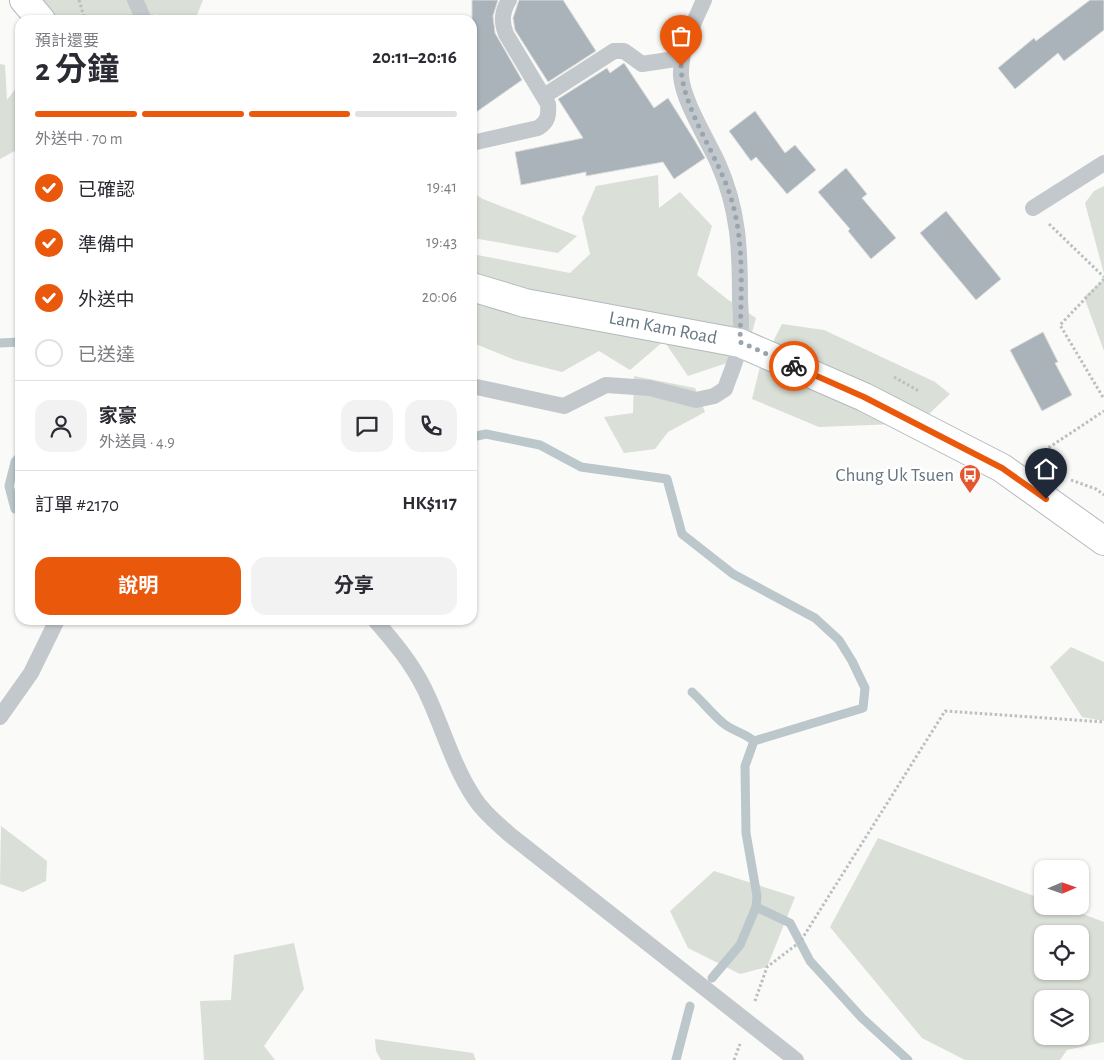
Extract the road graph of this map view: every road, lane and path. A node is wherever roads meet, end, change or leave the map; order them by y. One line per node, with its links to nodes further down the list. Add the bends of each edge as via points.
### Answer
1 (24, 0): 6 (main road)
2 (79, 0): 7 (path)
3 (135, 0): 8 (lane)
4 (509, 0): 10 (lane, via 502,23 506,34)
5 (704, 0): 9 (lane)
6 (37, 15)
7 (84, 15)
8 (142, 15)
9 (682, 58): 10 (lane, via 642,64 624,51 614,51); 16 (lane, via 684,93 719,165 736,215)
10 (544, 96): 11 (lane, via 548,104 545,124)
11 (477, 142)
12 (1104, 163): 13 (lane)
13 (1032, 208): 14 (path)
14 (1104, 278): 18 (path, via 1060,325)
15 (477, 288): 16 (main road, Lam Kam Road, via 525,302)
16 (740, 342): 17 (lane, via 725,389 714,396 696,400 650,388 606,385 564,406); 21 (main road, Lam Kam Road, via 864,397 1002,468)
17 (477, 387)
18 (1104, 399)
19 (1104, 411): 20 (path)
20 (1033, 458)
21 (1104, 541)
22 (55, 625): 24 (lane, via 31,673)
23 (379, 625): 29 (lane, via 403,652 424,688 465,781 475,800 490,817)
24 (0, 717)
25 (1104, 722): 26 (path, via 945,711 800,942 768,967)
26 (754, 1004)
27 (741, 1041): 28 (path)
28 (734, 1060)
29 (796, 1060)

